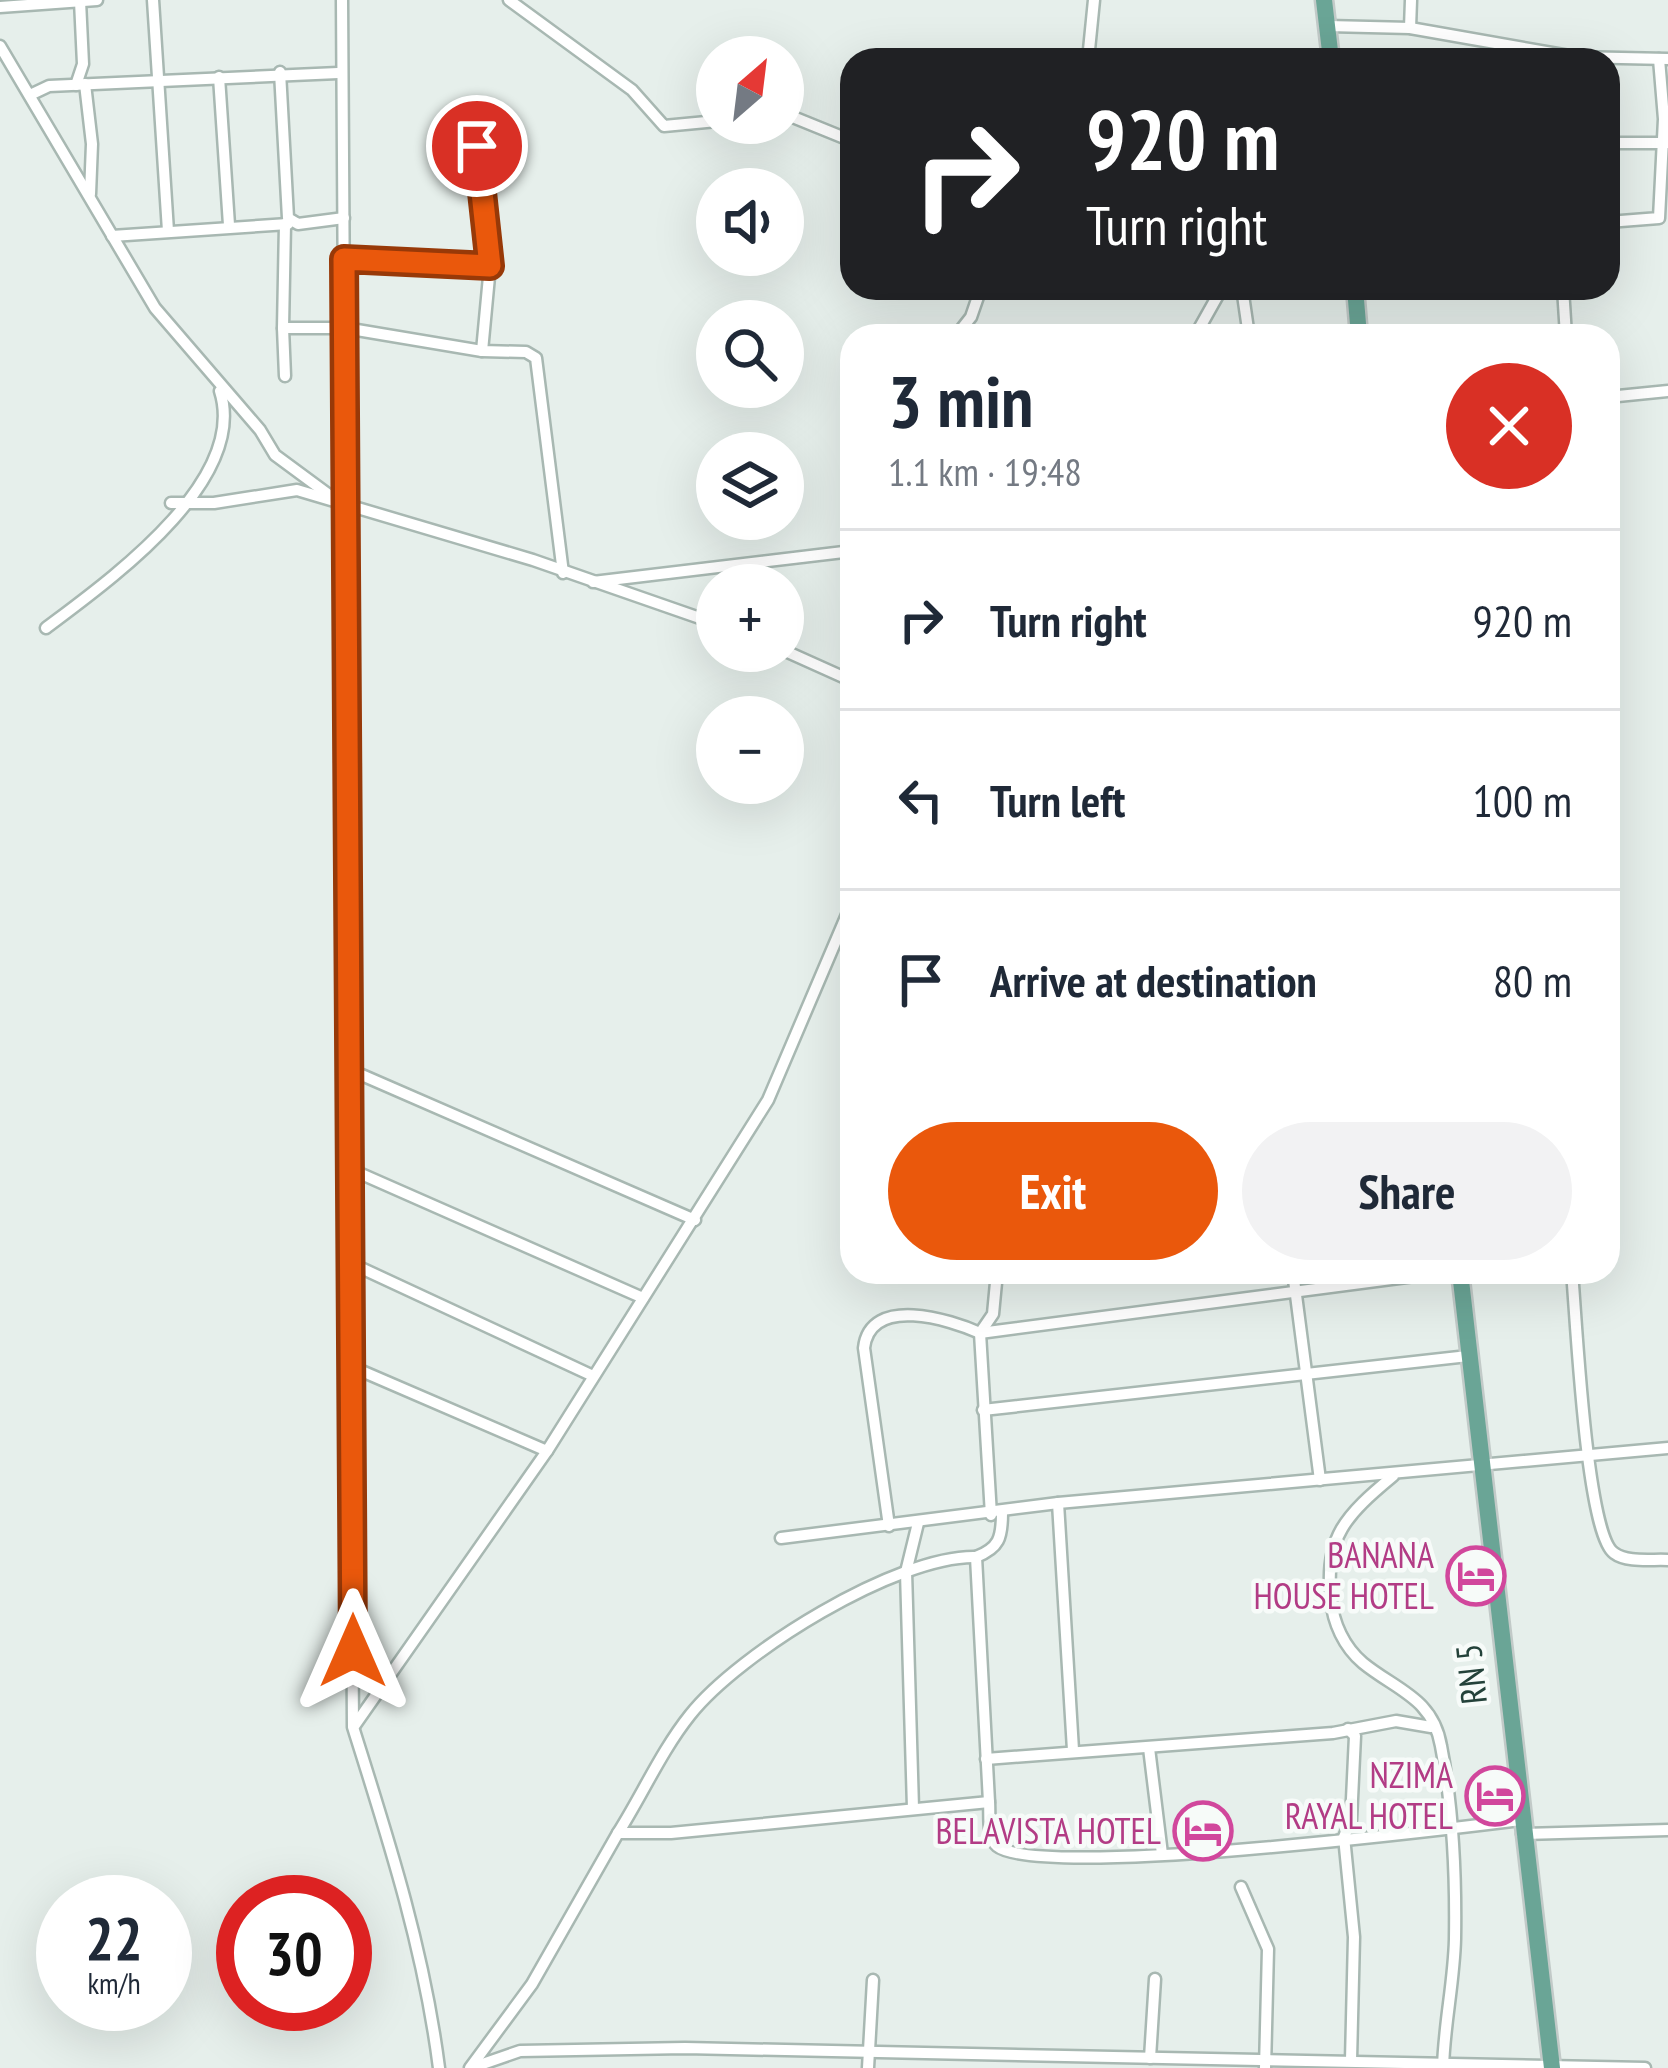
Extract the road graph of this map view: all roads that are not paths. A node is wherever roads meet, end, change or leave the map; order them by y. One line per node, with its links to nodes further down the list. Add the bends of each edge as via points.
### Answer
1 (92, 0): 8 (street)
2 (153, 0): 22 (street)
3 (342, 0): 20 (street)
4 (509, 0): 27 (street, via 632,90 664,126)
5 (1094, 0): 14 (street)
6 (1324, 0): 11 (main road)
7 (1412, 0): 12 (street)
8 (80, 1): 9 (street); 23 (street)
9 (28, 3): 10 (street)
10 (0, 7)
11 (1328, 26): 12 (street); 15 (main road)
12 (1409, 28): 16 (street)
13 (0, 46): 24 (street)
14 (1089, 48)
15 (1330, 48)
16 (1520, 48)
17 (1620, 59): 18 (street)
18 (1664, 59): 30 (street)
19 (280, 72): 20 (street); 21 (street); 35 (street)
20 (338, 73): 32 (street)
21 (219, 77): 22 (street); 36 (street)
22 (160, 80): 23 (street); 37 (street)
23 (80, 84): 24 (street); 31 (street, via 92,144)
24 (30, 95): 31 (street)
25 (473, 112): 40 (street)
26 (804, 122): 28 (street)
27 (696, 123)
28 (840, 136)
29 (1620, 143): 30 (street)
30 (1664, 143): 33 (street)
31 (90, 194): 38 (street)
32 (344, 218): 35 (street); 39 (street)
33 (1663, 219): 34 (street)
34 (1620, 221)
35 (291, 224): 36 (street); 41 (street)
36 (229, 225): 37 (street)
37 (167, 231): 38 (street)
38 (112, 236): 45 (street, via 155,308)
39 (344, 259): 40 (street); 42 (street)
40 (490, 266): 43 (street)
41 (283, 328): 42 (street); 44 (street)
42 (345, 328): 43 (street); 49 (street)
43 (482, 351): 52 (street, via 526,352 541,365)
44 (285, 376)
45 (217, 382): 49 (street, via 275,455); 50 (street, via 218,442)
46 (1668, 391): 47 (street)
47 (1620, 396)
48 (171, 502): 50 (street)
49 (342, 504): 50 (street, via 297,490); 52 (street); 59 (street)
50 (188, 505): 55 (street, via 120,572)
51 (840, 552): 53 (street)
52 (563, 573): 53 (street)
53 (587, 583): 54 (street)
54 (696, 617)
55 (46, 628)
56 (804, 659): 57 (street)
57 (840, 676)
58 (840, 931): 61 (street, via 768,1100)
59 (348, 1069): 60 (street); 61 (street)
60 (350, 1169): 62 (street); 69 (street)
61 (695, 1220): 69 (street)
62 (346, 1261): 72 (street); 74 (street)
63 (996, 1284): 70 (street, via 993,1314)
64 (1294, 1284): 68 (street)
65 (1359, 1284): 68 (street)
66 (1461, 1284): 71 (main road, RN 5 / RN 5)
67 (1573, 1284): 78 (street)
68 (1295, 1293): 70 (street); 73 (street)
69 (643, 1298): 74 (street)
70 (980, 1333): 75 (street); 85 (street, via 925,1315 897,1316 865,1337)
71 (1468, 1356): 73 (street); 79 (main road, RN 5 / RN 5)
72 (350, 1366): 77 (street); 90 (street)
73 (1304, 1372): 75 (street); 81 (street)
74 (591, 1375): 77 (street)
75 (983, 1410): 83 (street)
76 (1668, 1448): 78 (street)
77 (547, 1451): 90 (street)
78 (1587, 1452): 79 (street); 88 (street, via 1604,1543 1619,1557)
79 (1481, 1463): 80 (street); 99 (main road, RN 5 / RN 5)
80 (1396, 1474): 81 (street); 91 (street, via 1331,1545 1332,1610 1353,1653 1415,1694)
81 (1320, 1480): 82 (street)
82 (1058, 1503): 83 (street); 94 (street)
83 (997, 1514): 84 (street); 87 (street, via 1001,1538)
84 (918, 1523): 85 (street); 89 (street)
85 (889, 1526): 86 (street)
86 (781, 1538)
87 (976, 1557): 89 (street); 95 (street)
88 (1668, 1560)
89 (906, 1572): 97 (street); 102 (street, via 754,1655 691,1714)
90 (353, 1727): 116 (street, via 411,1909)
91 (1431, 1727): 92 (street, via 1414,1721); 100 (street, via 1442,1745)
92 (1355, 1730): 93 (street); 98 (street)
93 (1149, 1748): 94 (street); 105 (street)
94 (1073, 1750): 95 (street)
95 (986, 1759): 96 (street)
96 (989, 1802): 97 (street); 105 (street, via 992,1840 1016,1854)
97 (913, 1808): 102 (street)
98 (1351, 1820): 103 (street); 104 (street)
99 (1522, 1827): 100 (street); 101 (street); 115 (main road, RN 5 / RN 5)
100 (1452, 1828): 103 (street); 114 (street, via 1455,1942)
101 (1668, 1830)
102 (618, 1833): 117 (street, via 532,1984)
103 (1371, 1835): 104 (street)
104 (1344, 1837): 105 (street); 111 (street, via 1354,1925)
105 (1162, 1854)
106 (1241, 1887): 113 (street, via 1268,1949)
107 (1155, 1979): 110 (street)
108 (873, 1980): 109 (street)
109 (868, 2053): 112 (street); 117 (street, via 566,2048 507,2053); 118 (street)
110 (1145, 2062): 112 (street); 113 (street)
111 (1347, 2062): 113 (street); 114 (street)
112 (1076, 2063)
113 (1267, 2064)
114 (1443, 2064): 115 (street)
115 (1551, 2066): 119 (street)
116 (439, 2068)
117 (470, 2068)
118 (868, 2068)
119 (1645, 2068)

